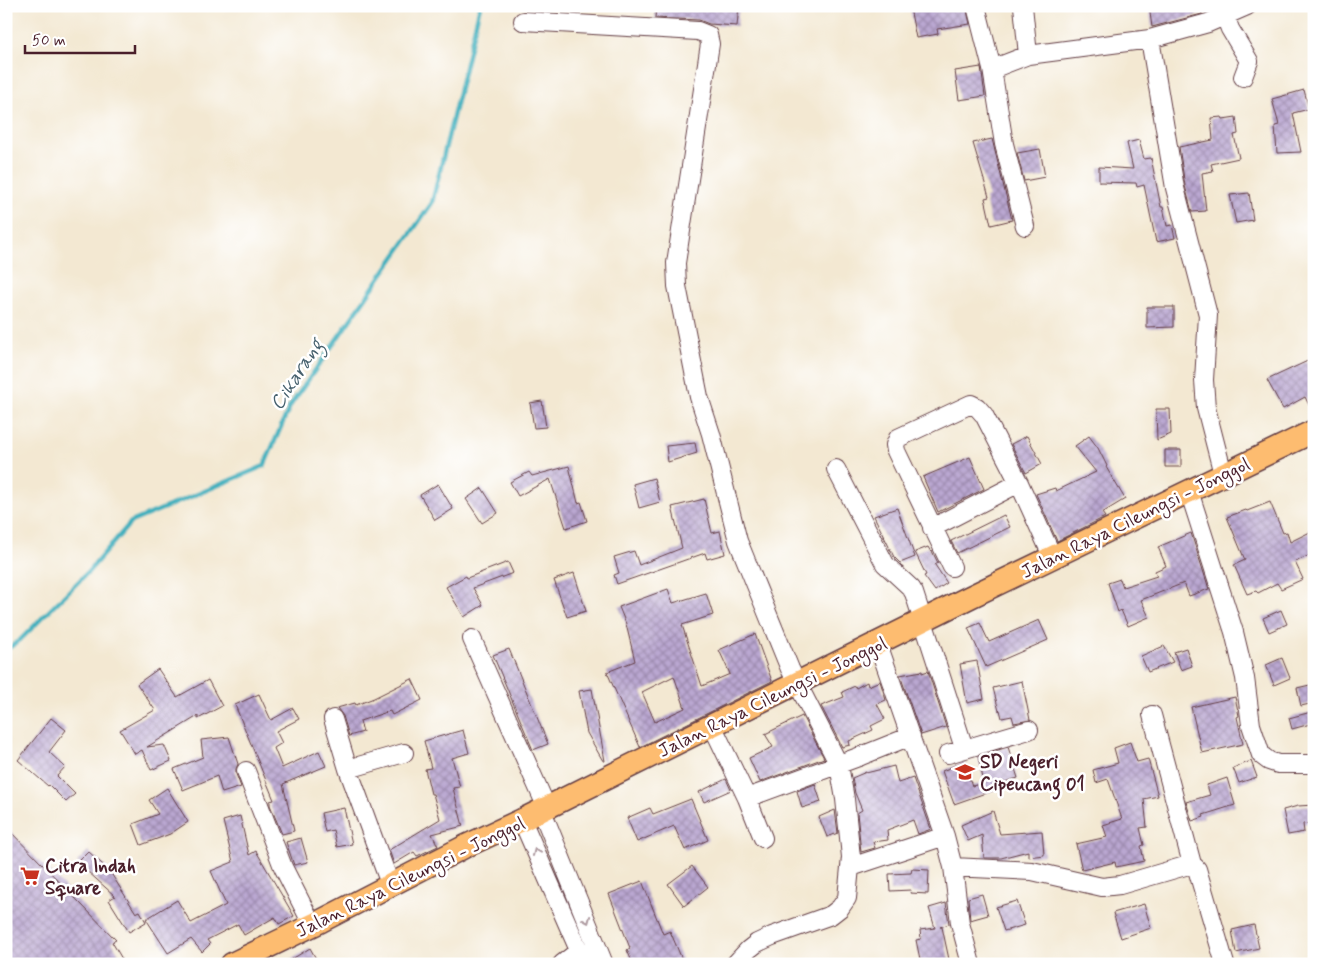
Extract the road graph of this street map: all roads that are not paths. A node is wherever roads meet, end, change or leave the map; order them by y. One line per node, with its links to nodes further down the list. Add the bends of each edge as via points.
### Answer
1 (976, 6): 8 (street)
2 (1023, 6): 7 (street)
3 (1247, 6): 4 (street)
4 (1229, 13): 6 (street, via 1208,23); 9 (street, via 1230,29 1250,61)
5 (523, 22): 22 (street, via 708,34 710,44 676,263 677,286 699,397 738,541)
6 (1150, 39): 7 (street); 13 (street, via 1175,188 1208,315 1204,380 1206,408)
7 (1028, 55): 8 (street)
8 (992, 69): 10 (street, via 1004,144)
9 (1243, 77)
10 (1024, 226)
11 (1314, 431): 13 (main road, Jalan Raya Cileungsi - Jonggol)
12 (836, 469): 19 (street, via 885,564 914,593)
13 (1223, 474): 15 (main road, Jalan Raya Cileungsi - Jonggol)
14 (1019, 482): 16 (street); 16 (street, via 984,415 970,404 898,438 896,451); 17 (street)
15 (1189, 490): 17 (main road, Jalan Raya Cileungsi - Jonggol); 29 (street, via 1234,632 1252,725 1262,755 1278,764)
16 (932, 528): 18 (street)
17 (1052, 558): 19 (main road, Jalan Raya Cileungsi - Jonggol)
18 (952, 566)
19 (923, 621): 21 (main road, Jalan Raya Cileungsi - Jonggol); 26 (street, via 956,751)
20 (472, 639): 34 (street)
21 (878, 644): 22 (main road, Jalan Raya Cileungsi - Jonggol); 27 (street)
22 (797, 683): 25 (main road, Jalan Raya Cileungsi - Jonggol); 30 (street)
23 (1152, 715): 37 (street)
24 (333, 719): 31 (street)
25 (712, 725): 33 (street); 34 (main road, Jalan Raya Cileungsi - Jonggol)
26 (1029, 730)
27 (911, 736): 30 (street); 35 (street)
28 (404, 752): 31 (street)
29 (1314, 764)
30 (839, 765): 33 (street); 38 (street)
31 (348, 769): 40 (street)
32 (246, 771): 41 (street, via 283,867)
33 (748, 798): 36 (street)
34 (537, 813): 40 (main road, Jalan Raya Cileungsi - Jonggol); 42 (street, one-way to 34); 45 (street, one-way to 45)
35 (945, 836): 38 (street); 39 (street)
36 (763, 838)
37 (1192, 864): 39 (street, via 1120,885 1102,886 1032,871); 48 (street, via 1197,869)
38 (851, 867): 46 (street, via 847,898 835,912 757,943)
39 (953, 867): 47 (street, via 960,923)
40 (390, 884): 41 (main road, Jalan Raya Cileungsi - Jonggol)
41 (312, 924): 43 (main road, Jalan Raya Cileungsi - Jonggol)
42 (582, 957): 44 (street)
43 (245, 961)
44 (562, 964)
45 (604, 964)
46 (735, 964)
47 (971, 964)
48 (1225, 964)

